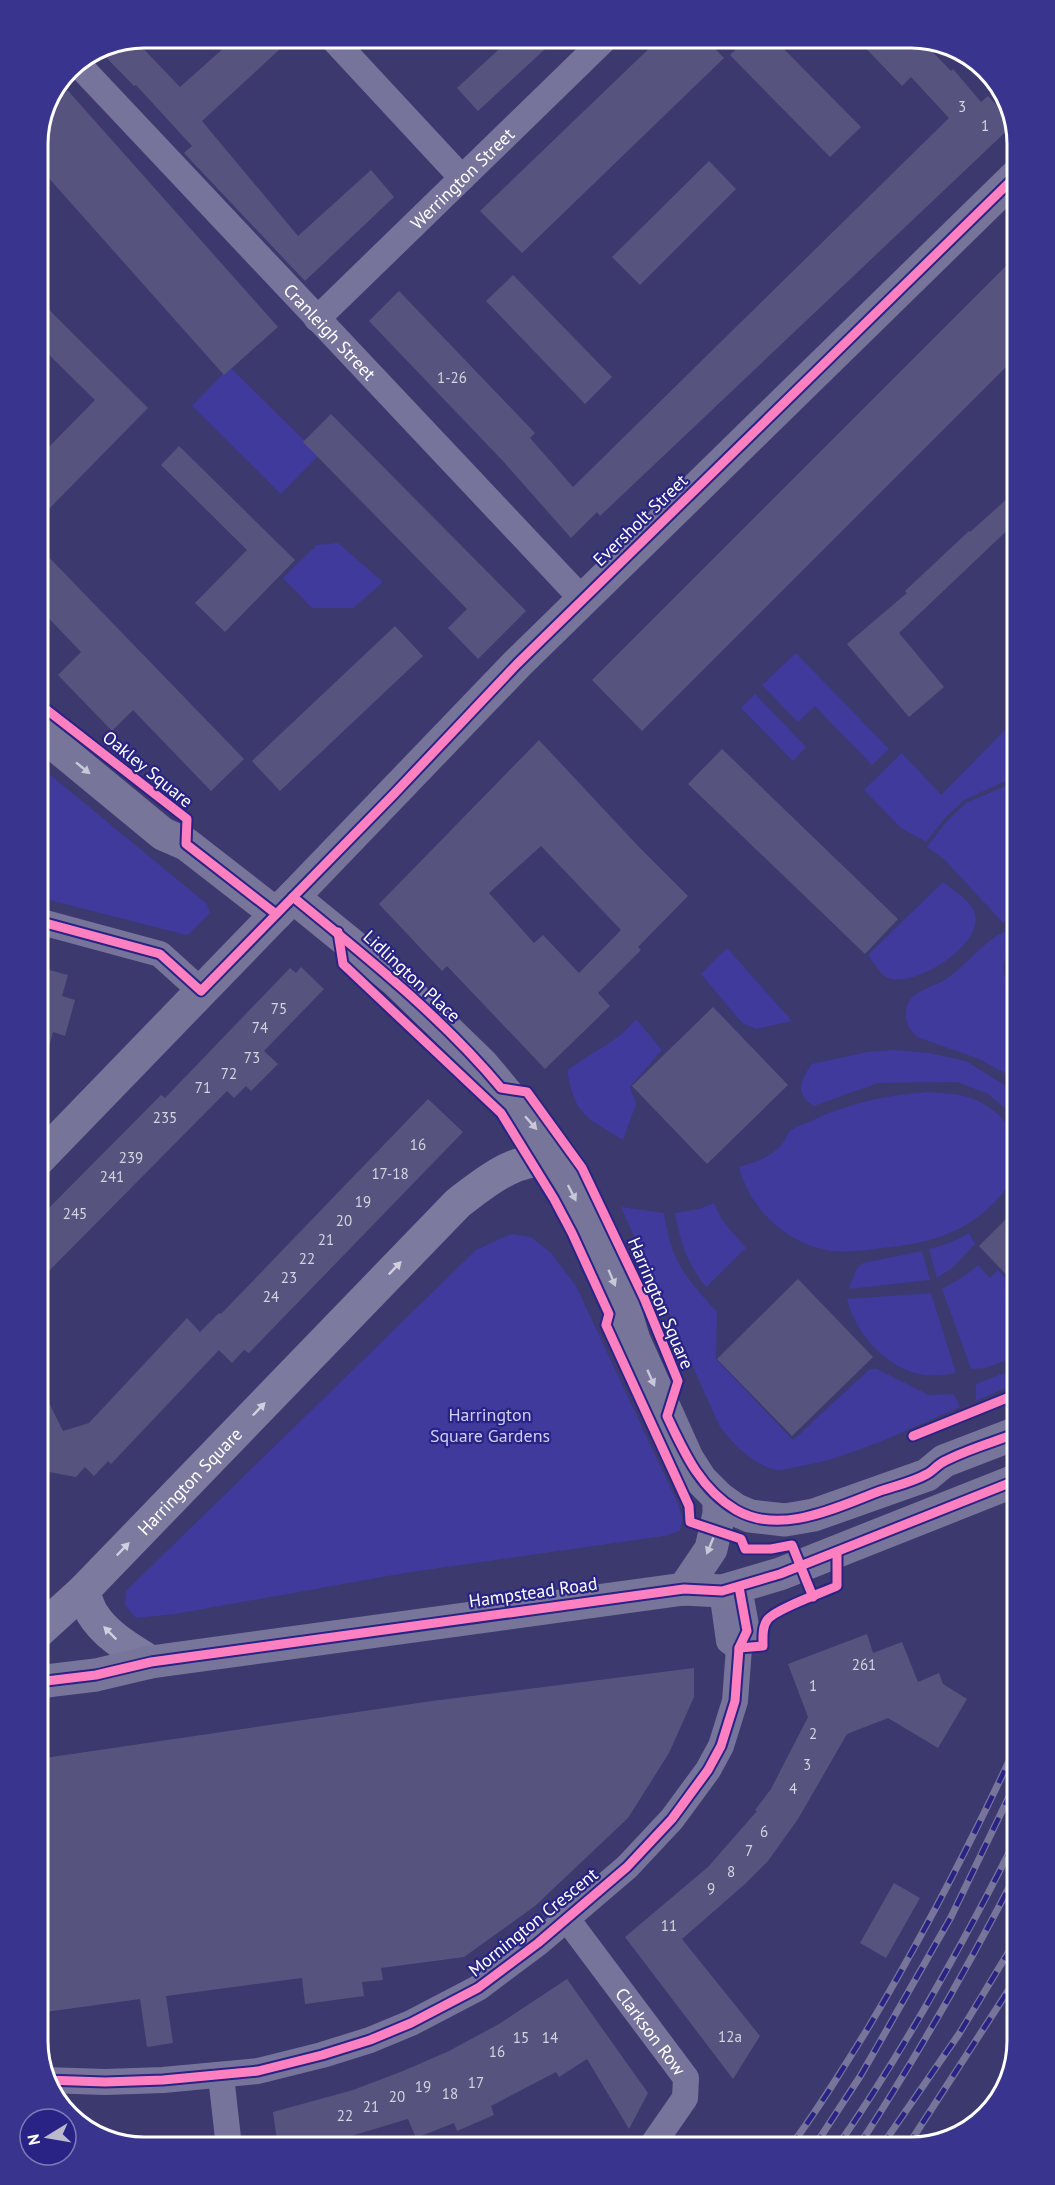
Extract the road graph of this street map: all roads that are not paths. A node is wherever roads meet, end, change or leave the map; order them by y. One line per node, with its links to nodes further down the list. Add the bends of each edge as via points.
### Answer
1 (341, 48): 4 (street)
2 (596, 48): 4 (street, Werrington Street)
3 (84, 70): 6 (street, Cranleigh Street)
4 (462, 178): 6 (street, Werrington Street)
5 (1007, 185): 7 (main road, Eversholt Street)
6 (317, 319): 7 (street, Cranleigh Street)
7 (583, 600): 9 (main road, Eversholt Street)
8 (48, 739): 9 (highway, one-way to 9, via 163,834 186,844)
9 (284, 905): 11 (main road); 13 (highway, Lidlington Place, one-way to 13, via 395,980 482,1064 538,1131)
10 (48, 924): 11 (street, via 160,954)
11 (201, 991): 12 (main road)
12 (48, 1150)
13 (556, 1160): 16 (highway, Harrington Square, one-way to 16, via 605,1260 634,1340 687,1458); 19 (street, Harrington Square, one-way to 13, via 458,1203 497,1173 539,1158)
14 (1007, 1437): 16 (highway, Harrington Square, via 944,1461 927,1474 814,1515 795,1519 750,1516)
15 (1007, 1484): 18 (highway, Hampstead Road, via 801,1566)
16 (719, 1498): 17 (highway, one-way to 17, via 711,1549)
17 (684, 1588): 18 (highway, Hampstead Road); 21 (highway, Hampstead Road)
18 (730, 1589): 23 (street, Mornington Crescent, via 747,1631 739,1648 736,1692 721,1746 708,1770 649,1846)
19 (82, 1591): 20 (street, Harrington Square); 21 (street, one-way to 19, via 117,1641 92,1613)
20 (48, 1623)
21 (151, 1662): 22 (highway, Hampstead Road)
22 (48, 1681)
23 (567, 1919): 24 (street, Mornington Crescent, via 478,1988 411,2023 322,2055); 27 (street, Clarkson Row, via 686,2078 685,2098)
24 (221, 2076): 25 (street, Mornington Crescent); 26 (street)
25 (56, 2080)
26 (228, 2137)
27 (658, 2137)

